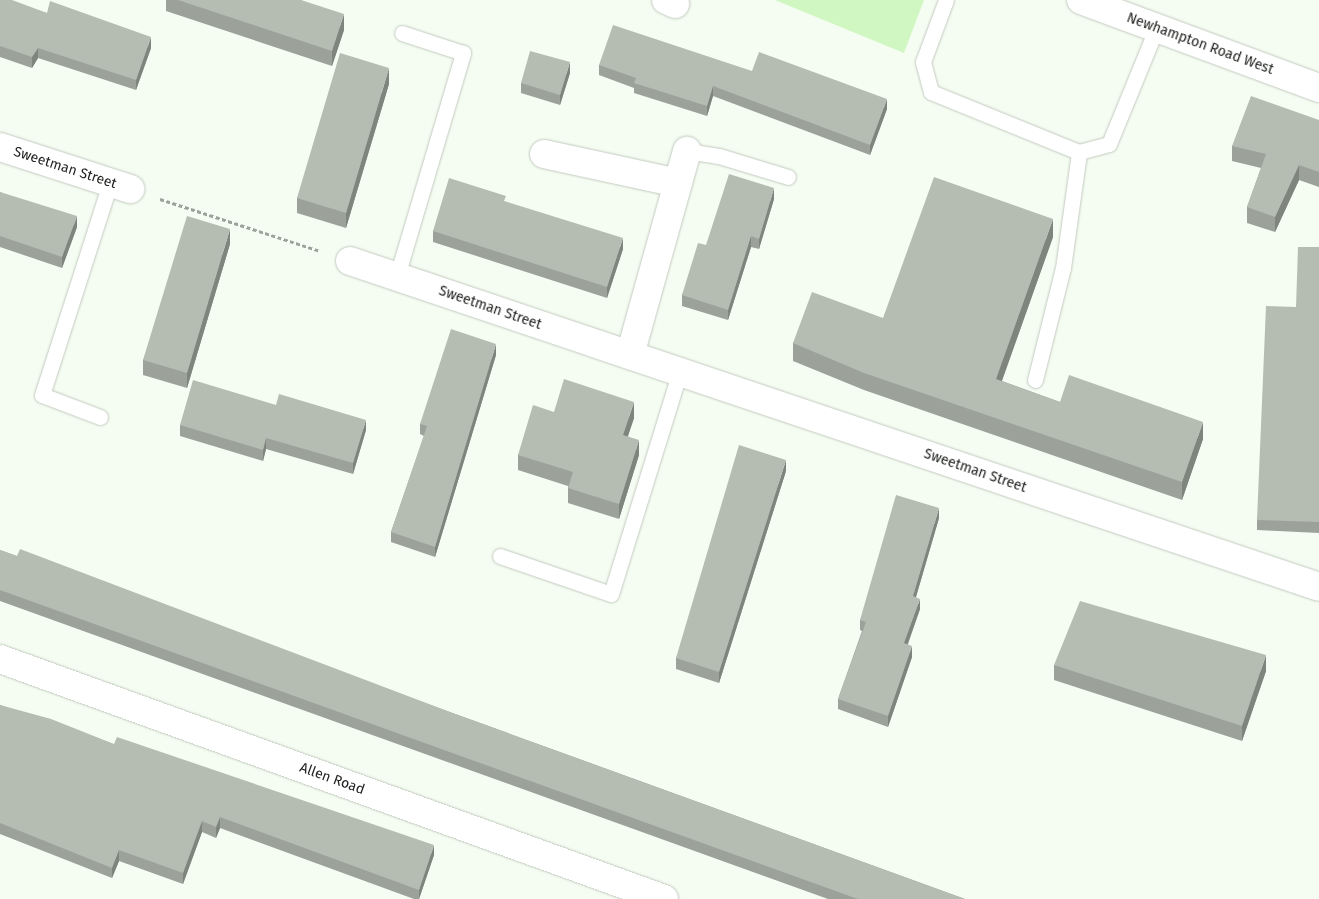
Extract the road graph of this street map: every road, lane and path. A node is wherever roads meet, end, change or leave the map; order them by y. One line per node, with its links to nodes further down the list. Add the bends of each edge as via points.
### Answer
1 (946, 0): 8 (lane, via 923,62 931,92)
2 (1081, 0): 3 (street, Newhampton Road West)
3 (1157, 28): 5 (street, Newhampton Road West); 8 (lane, via 1109,144)
4 (402, 33): 14 (lane, via 463,53)
5 (1319, 88)
6 (0, 147): 12 (street, Sweetman Street)
7 (686, 151): 10 (lane, via 719,156); 11 (street)
8 (1079, 152): 17 (lane, via 1063,268)
9 (544, 154): 11 (street)
10 (788, 177)
11 (678, 182): 15 (street)
12 (120, 186): 13 (path); 18 (lane, via 42,395)
13 (350, 261): 14 (street, Sweetman Street)
14 (397, 276): 15 (street, Sweetman Street)
15 (630, 355): 16 (street, Sweetman Street)
16 (680, 371): 19 (lane, via 611,594); 20 (street, Sweetman Street)
17 (1035, 380)
18 (100, 417)
19 (500, 556)
20 (1319, 587)
21 (0, 659): 22 (street, Allen Road)
22 (664, 899)

